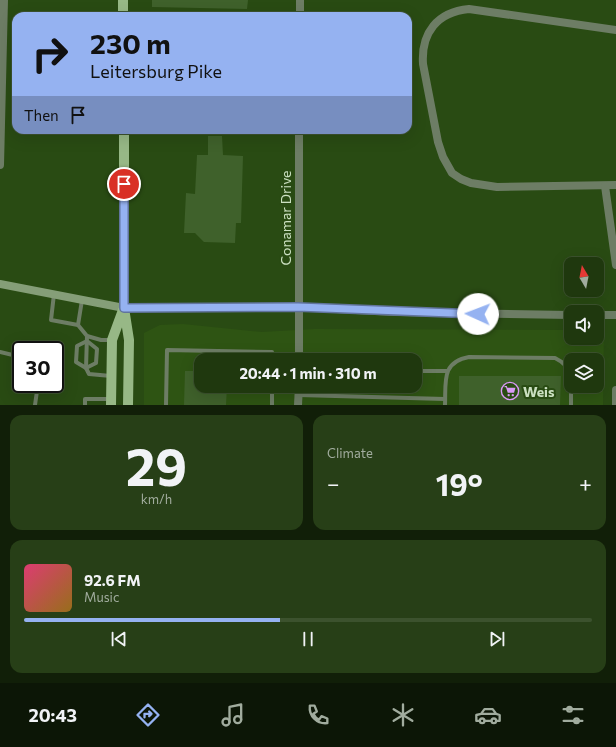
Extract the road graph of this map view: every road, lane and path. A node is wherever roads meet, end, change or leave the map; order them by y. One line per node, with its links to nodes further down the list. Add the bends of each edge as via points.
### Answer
1 (4, 0): 9 (street)
2 (123, 0): 4 (main road)
3 (300, 0): 5 (street)
4 (123, 12)
5 (300, 12)
6 (616, 30): 11 (street, via 469,9 448,13 435,24 428,33 422,51 438,142 452,173 471,183 497,187)
7 (124, 134): 17 (main road)
8 (299, 134): 16 (street, Conamar Drive)
9 (0, 165)
10 (616, 185): 11 (street)
11 (605, 186): 12 (street)
12 (616, 265)
13 (0, 284): 14 (street)
14 (54, 294): 15 (street); 21 (lane, via 51,320)
15 (82, 300): 17 (street); 21 (lane)
16 (298, 307): 17 (street); 18 (street, via 394,312); 26 (street, Conamar Drive)
17 (124, 308): 23 (main road); 43 (main road, via 129,340)
18 (564, 315)
19 (604, 315): 20 (street)
20 (616, 315)
21 (78, 326): 22 (lane)
22 (87, 338): 23 (lane); 29 (lane); 29 (lane, via 97,349 96,363); 29 (lane, via 77,346 76,362)
23 (112, 340): 32 (main road)
24 (0, 352): 27 (lane)
25 (272, 353): 44 (lane, via 167,350)
26 (299, 353)
27 (12, 355)
28 (564, 363): 31 (lane, via 554,358 469,357 453,362)
29 (86, 368): 32 (lane, via 89,374)
30 (422, 371): 31 (lane)
31 (447, 371): 39 (lane)
32 (111, 376): 40 (main road)
33 (616, 390): 49 (street)
34 (37, 393): 41 (lane)
35 (272, 393): 45 (lane)
36 (572, 393): 48 (lane)
37 (299, 395): 38 (lane); 46 (street)
38 (325, 395): 39 (lane)
39 (445, 399): 47 (lane)
40 (111, 402): 42 (lane, via 85,399)
41 (35, 405)
42 (85, 405)
43 (128, 405)
44 (166, 405)
45 (272, 405)
46 (298, 405)
47 (445, 405)
48 (571, 405)
49 (616, 405)

